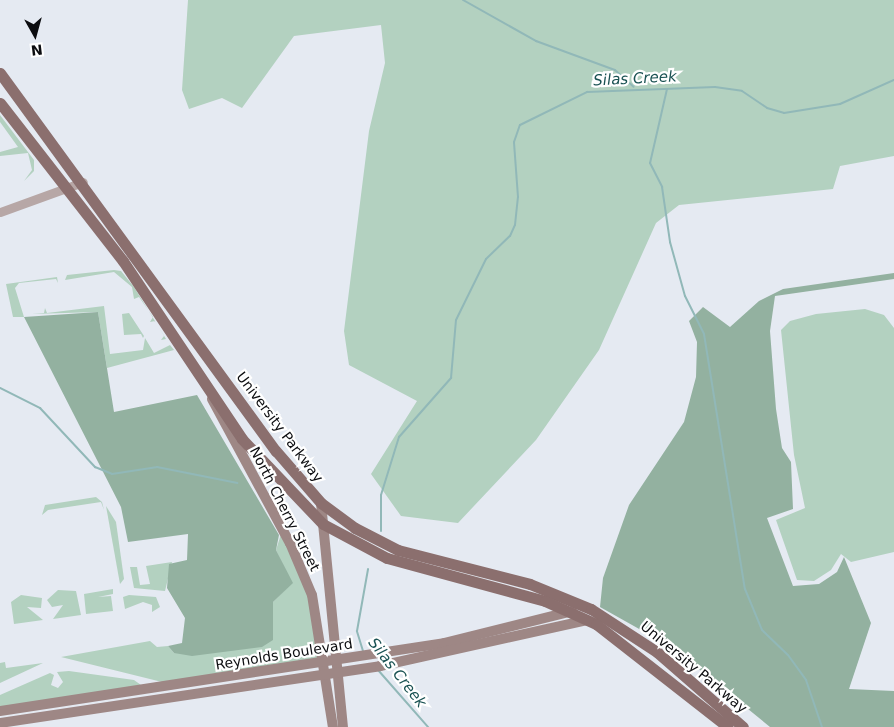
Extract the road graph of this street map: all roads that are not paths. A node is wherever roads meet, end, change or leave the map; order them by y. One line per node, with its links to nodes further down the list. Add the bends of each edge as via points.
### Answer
1 (0, 73): 3 (main road, University Parkway)
2 (0, 103): 4 (main road, University Parkway)
3 (82, 182): 4 (street); 7 (main road, University Parkway, via 276,451)
4 (65, 188): 5 (street); 6 (main road, University Parkway, via 163,318)
5 (0, 212)
6 (212, 399): 8 (main road, University Parkway, via 259,460); 13 (main road, North Cherry Street, via 302,568 319,617)
7 (321, 503): 8 (main road, North Cherry Street); 11 (main road, University Parkway, via 388,546 551,591)
8 (323, 524): 9 (main road, University Parkway, via 387,558 515,591); 12 (main road, North Cherry Street)
9 (570, 612): 10 (main road, University Parkway); 11 (main road, Reynolds Boulevard, via 582,610); 12 (main road, Reynolds Boulevard, via 444,643)
10 (588, 620): 14 (main road, Reynolds Boulevard); 19 (main road, University Parkway, via 630,646)
11 (624, 629): 20 (main road, University Parkway)
12 (336, 660): 13 (main road, Reynolds Boulevard); 14 (main road, North Cherry Street)
13 (326, 662): 14 (main road, North Cherry Street); 15 (main road, Reynolds Boulevard)
14 (332, 673): 16 (main road, Reynolds Boulevard); 17 (main road, North Cherry Street); 18 (main road, North Cherry Street)
15 (0, 711)
16 (0, 724)
17 (333, 727)
18 (343, 727)
19 (728, 727)
20 (743, 727)

